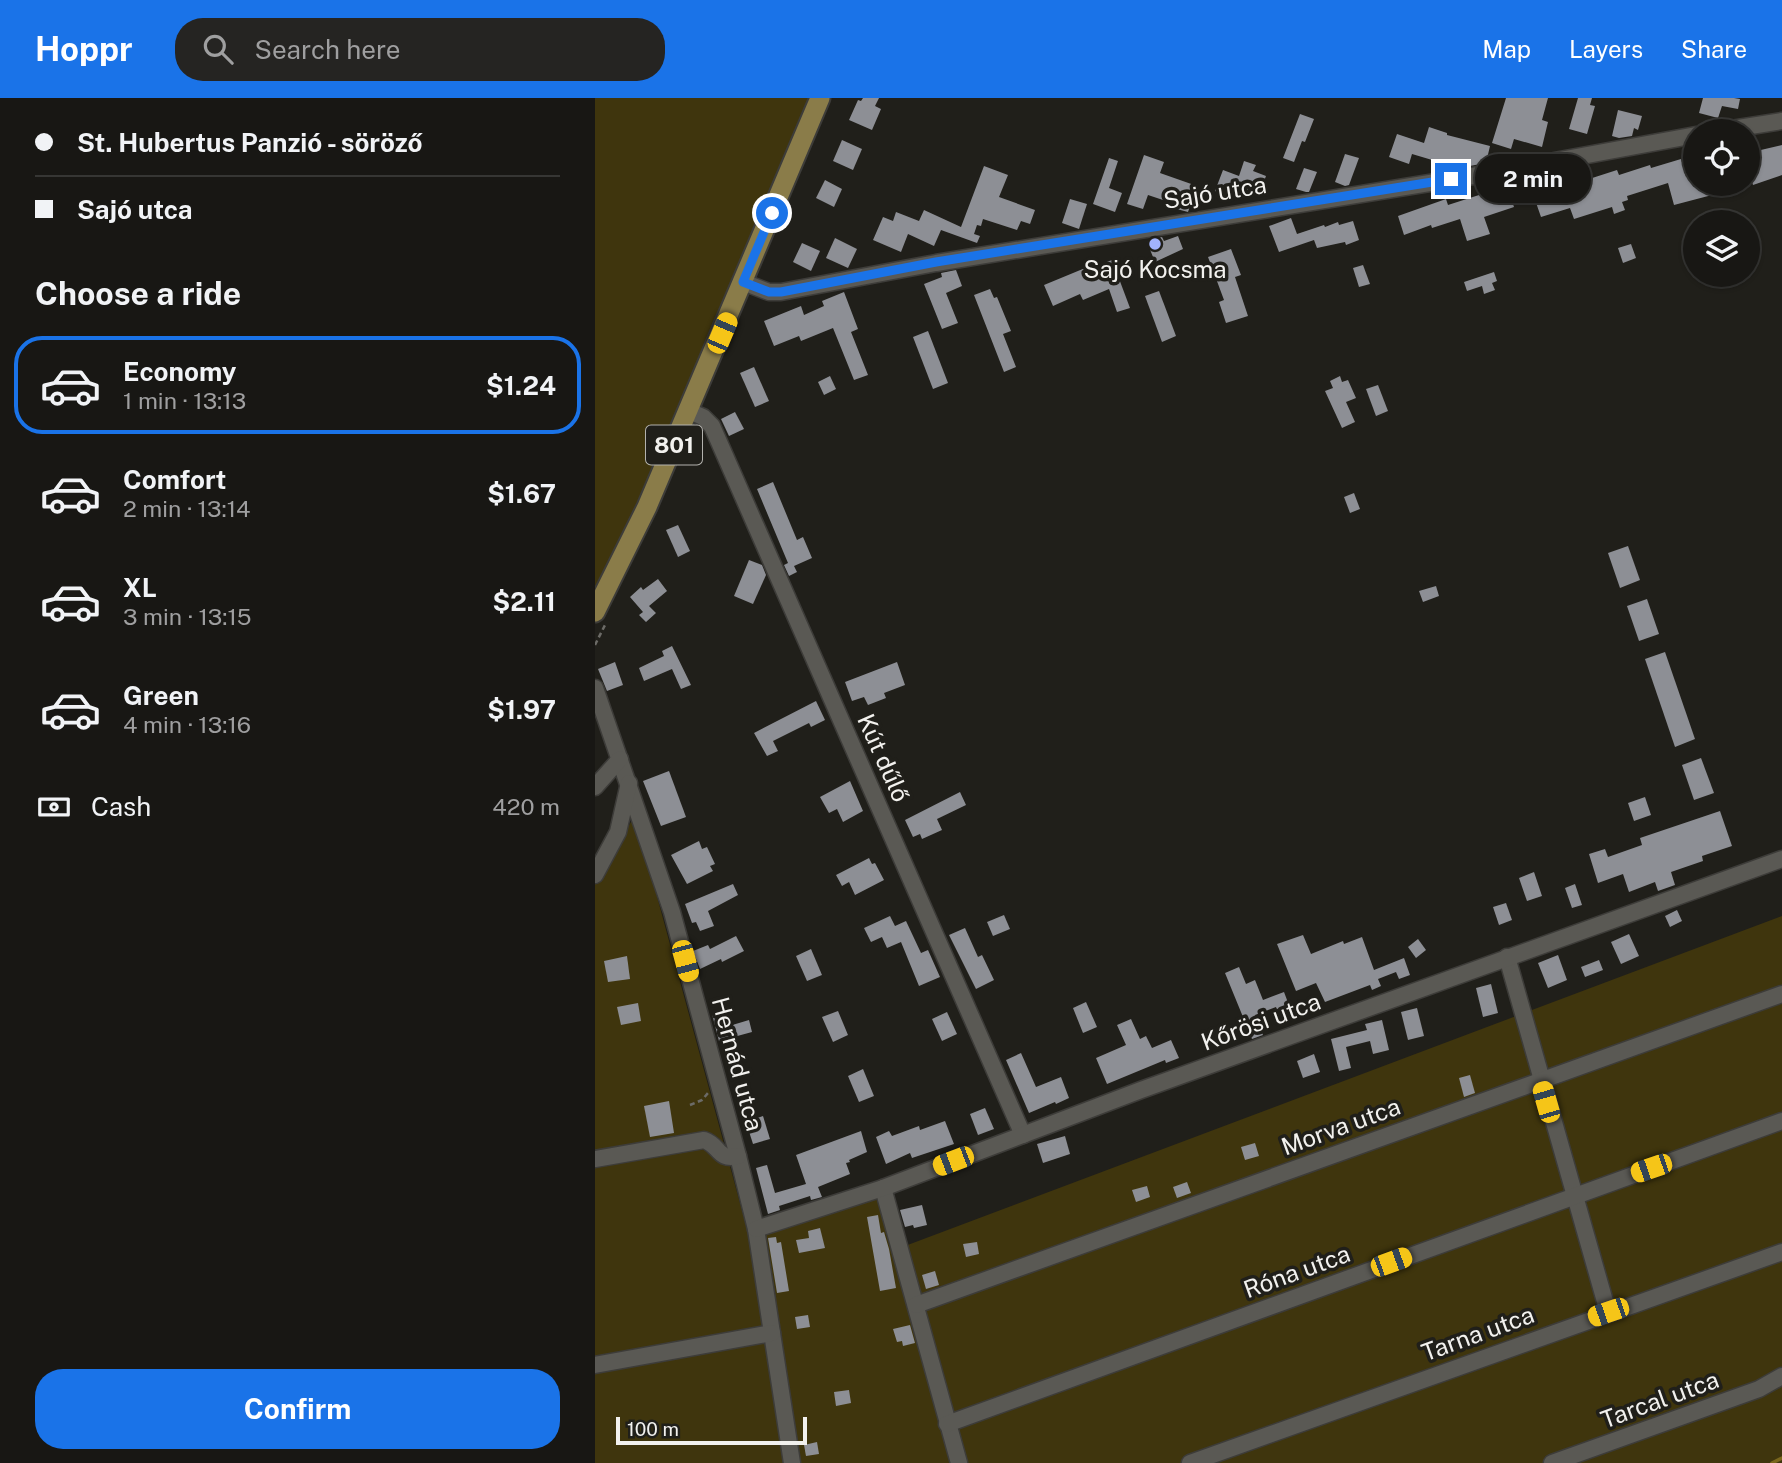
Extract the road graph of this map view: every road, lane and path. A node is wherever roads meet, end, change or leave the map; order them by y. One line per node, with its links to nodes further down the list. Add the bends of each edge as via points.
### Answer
1 (820, 98): 5 (main road, 801)
2 (1782, 121): 3 (street)
3 (1760, 124)
4 (1683, 137): 5 (street, Sajó utca, via 781,292)
5 (743, 282): 6 (main road, 801)
6 (689, 411): 7 (main road, 801); 21 (street, Kút dűlő, via 712,426)
7 (595, 612)
8 (595, 688): 9 (street, Hernád utca)
9 (601, 721): 10 (street, Hernád utca)
10 (620, 759): 11 (street, Hernád utca); 12 (street)
11 (629, 783): 14 (street, via 618,832); 18 (street, Hernád utca, via 672,912)
12 (595, 787)
13 (1782, 859): 15 (street, Kőrösi utca)
14 (595, 875)
15 (1507, 957): 17 (street); 21 (street, Kőrösi utca)
16 (1782, 993): 17 (street, Morva utca)
17 (1540, 1079): 25 (street); 28 (street, Morva utca)
18 (718, 1084): 19 (path); 22 (street, Hernád utca)
19 (690, 1105)
20 (1782, 1121): 25 (street, Róna utca)
21 (1023, 1135): 24 (street, Kőrösi utca)
22 (738, 1156): 23 (street, via 722,1156 704,1140); 26 (street, Hernád utca)
23 (595, 1158)
24 (883, 1188): 26 (street, Kőrösi utca); 28 (street)
25 (1573, 1196): 29 (street); 33 (street, Róna utca)
26 (756, 1229): 30 (street, Hernád utca)
27 (1782, 1252): 29 (street, Tarna utca)
28 (916, 1305): 33 (street)
29 (1608, 1312): 34 (street, Tarna utca)
30 (772, 1333): 31 (street); 35 (street, Hernád utca)
31 (595, 1365)
32 (1782, 1376): 39 (street, Tarcal utca, via 1759,1389)
33 (947, 1424): 36 (street)
34 (1235, 1447): 37 (street, Tarna utca); 38 (street)
35 (792, 1463)
36 (958, 1463)
37 (1190, 1463)
38 (1241, 1463)
39 (1552, 1463)

